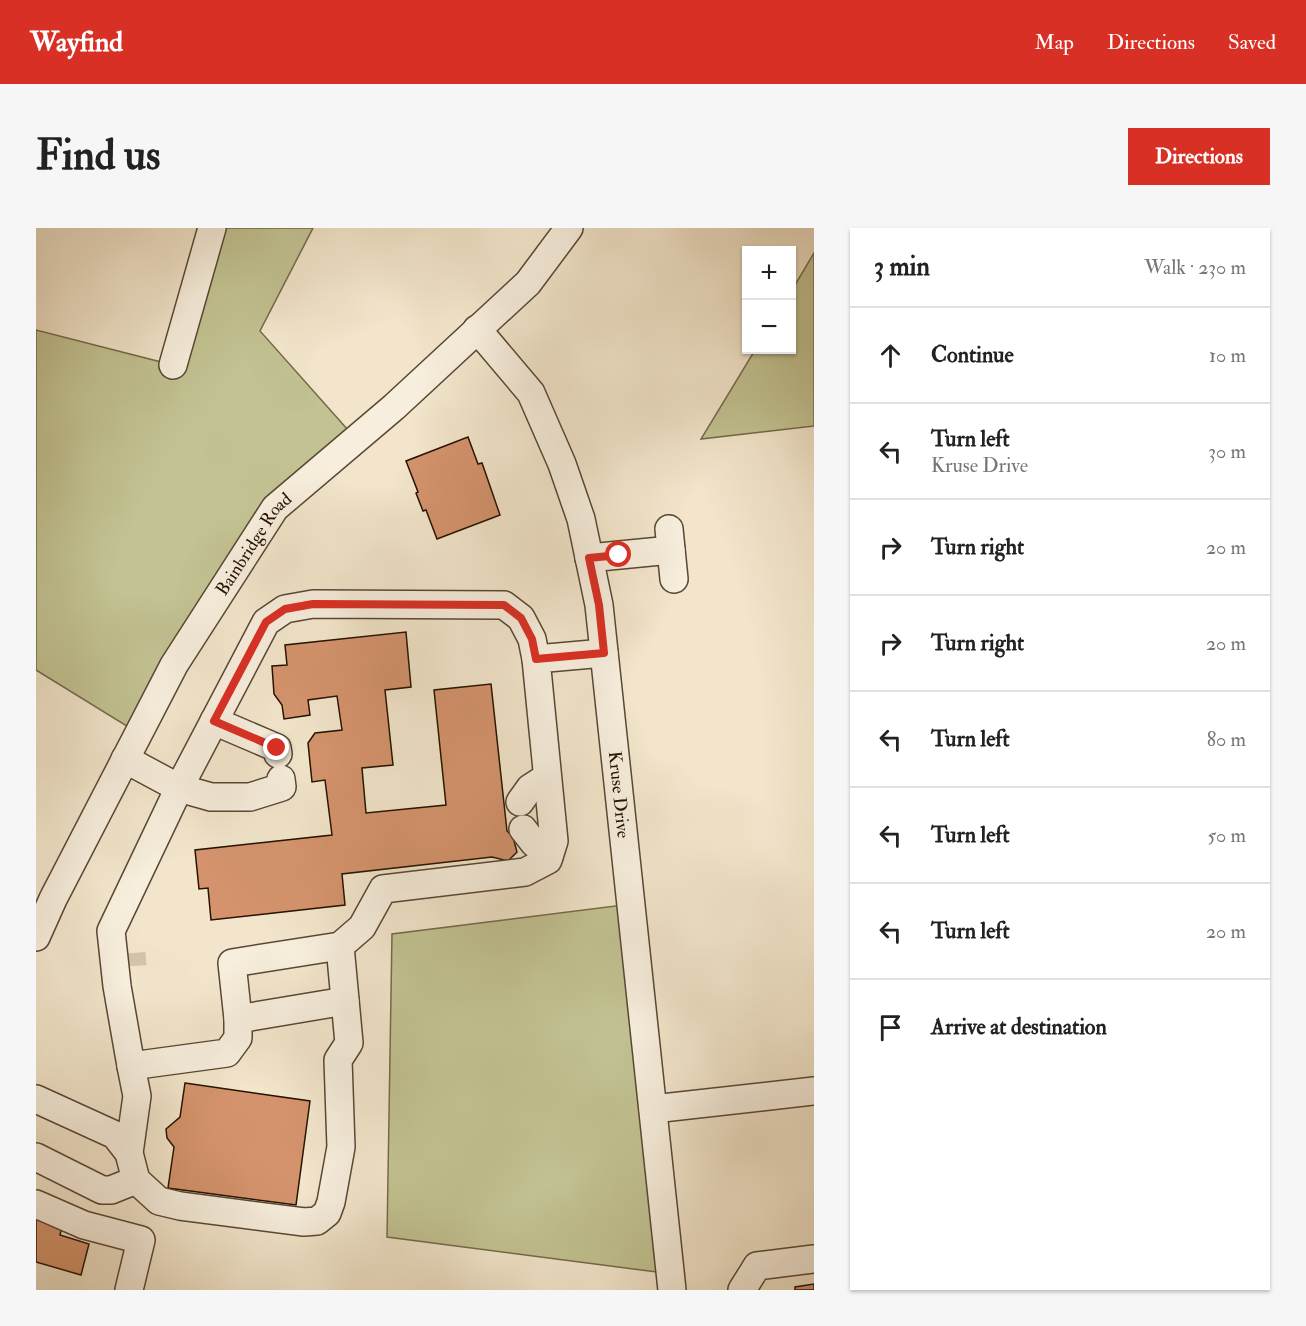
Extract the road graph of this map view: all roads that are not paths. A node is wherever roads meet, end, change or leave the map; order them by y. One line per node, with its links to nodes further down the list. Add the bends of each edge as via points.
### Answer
1 (212, 228): 4 (street)
2 (569, 228): 3 (street, Bainbridge Road, via 528,283)
3 (477, 329): 5 (street, Kruse Drive, via 531,393 562,464 581,519); 10 (street, Bainbridge Road, via 394,407 275,508 174,665)
4 (173, 365)
5 (589, 558): 6 (street, via 670,539); 7 (street, Kruse Drive)
6 (674, 579)
7 (604, 653): 8 (street); 25 (street, Kruse Drive)
8 (536, 659): 9 (street, via 532,639 521,618 504,605 313,604 285,609 266,622); 11 (street)
9 (214, 721): 12 (street); 12 (street, via 277,748 282,787 250,797 211,797)
10 (125, 759): 12 (street); 17 (street, Bainbridge Road)
11 (547, 777): 13 (street, via 530,788); 15 (street, via 554,841)
12 (179, 788): 16 (street)
13 (520, 802)
14 (523, 829): 15 (street)
15 (549, 856): 18 (street, via 525,872 383,889 362,927)
16 (115, 922): 21 (street, via 111,931); 21 (street, via 131,948 137,995)
17 (36, 937)
18 (340, 946): 19 (street); 20 (street, via 232,963)
19 (345, 1000): 20 (street); 28 (street, via 349,1044 338,1059 341,1147 327,1213 317,1221 304,1222 180,1206 159,1201)
20 (238, 1018): 22 (street, via 238,1038 227,1053)
21 (124, 1024): 22 (street)
22 (131, 1066): 26 (street, via 137,1096)
23 (814, 1091): 25 (street)
24 (38, 1104): 26 (street, via 115,1135)
25 (653, 1109): 32 (street, Kruse Drive)
26 (129, 1153): 28 (street)
27 (36, 1157): 28 (street, via 102,1190)
28 (136, 1180)
29 (36, 1204): 31 (street, via 84,1225 141,1240)
30 (814, 1259): 33 (street, via 757,1266)
31 (129, 1290)
32 (672, 1290)
33 (742, 1290)

